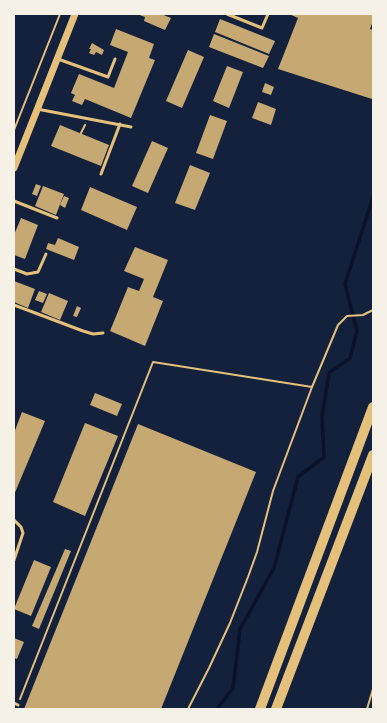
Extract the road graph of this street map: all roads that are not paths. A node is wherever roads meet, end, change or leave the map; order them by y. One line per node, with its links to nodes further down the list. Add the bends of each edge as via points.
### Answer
1 (75, 14): 4 (street)
2 (227, 14): 3 (lane, via 262,28)
3 (268, 14)
4 (57, 58): 5 (lane, via 108,76); 6 (street)
5 (115, 59)
6 (37, 109): 7 (lane); 9 (street)
7 (120, 124): 8 (lane); 10 (lane)
8 (132, 127)
9 (14, 168)
10 (101, 174)
11 (14, 201): 12 (lane)
12 (57, 218)
13 (46, 254): 14 (lane, via 38,272 27,274)
14 (14, 270)
15 (14, 305): 16 (lane, via 83,331)
16 (103, 333)
17 (373, 407): 21 (main road)
18 (373, 455): 22 (main road)
19 (14, 520): 20 (lane, via 23,533)
20 (14, 560)
21 (260, 709)
22 (276, 709)

